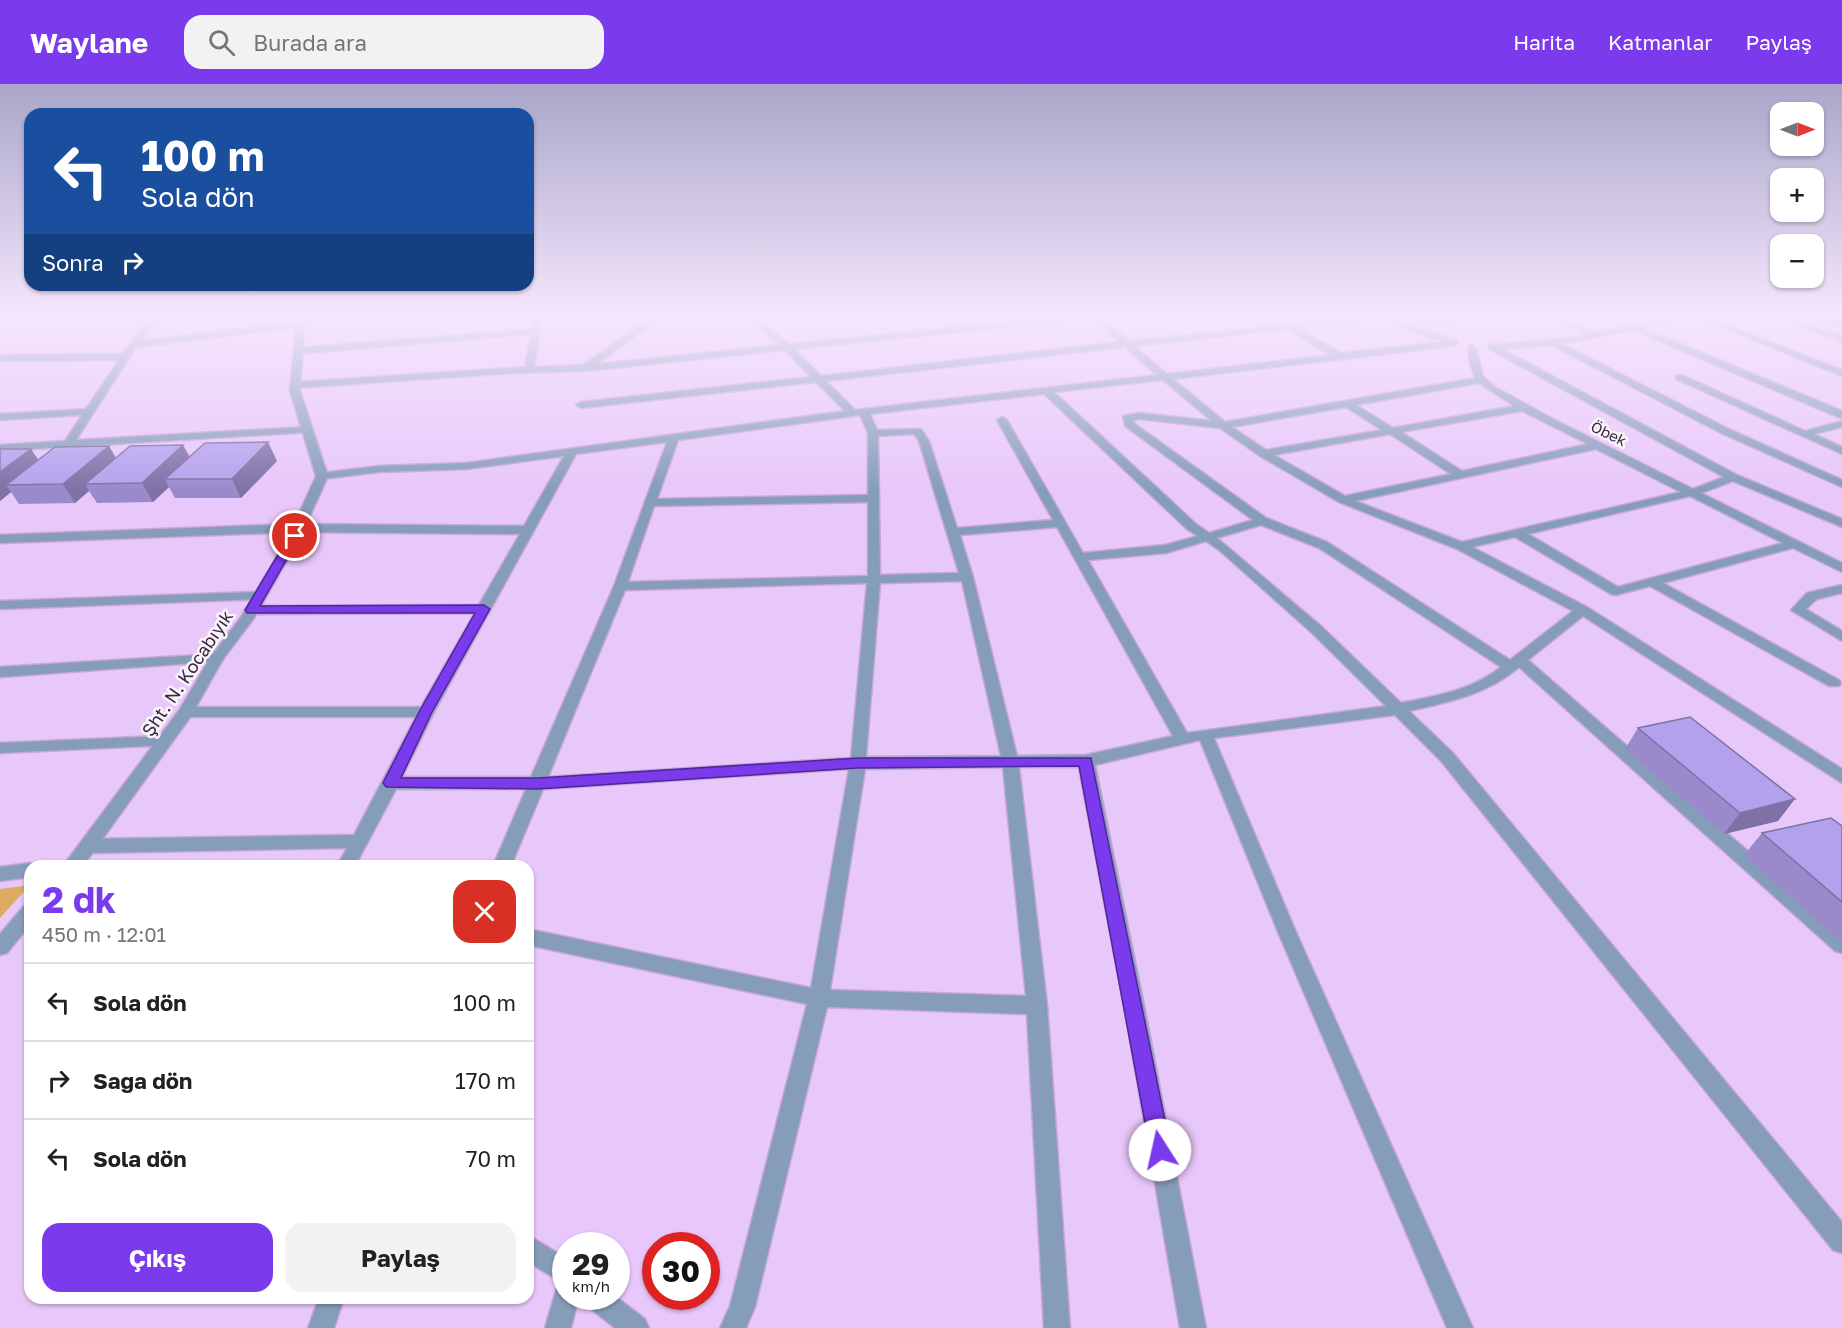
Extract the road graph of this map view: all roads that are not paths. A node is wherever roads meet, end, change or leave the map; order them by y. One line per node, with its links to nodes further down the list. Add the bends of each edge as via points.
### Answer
1 (113, 375): 20 (street)
2 (296, 375): 15 (street)
3 (440, 375): 15 (street)
4 (814, 375): 13 (street)
5 (844, 375): 13 (street)
6 (1174, 375): 11 (street)
7 (1479, 375): 14 (street)
8 (1545, 375): 40 (street)
9 (1616, 375): 41 (street)
10 (1748, 375): 22 (street)
11 (1166, 376): 16 (street); 26 (street)
12 (1679, 377): 30 (street)
13 (817, 378): 18 (street); 21 (street)
14 (1481, 380): 17 (street); 19 (street, Öbek)
15 (295, 385): 27 (street)
16 (1047, 391): 21 (street); 53 (street, via 1192,527)
17 (1347, 404): 26 (street); 28 (street)
18 (581, 405)
19 (1524, 407): 28 (street); 33 (street, Öbek)
20 (89, 412): 23 (street); 32 (street)
21 (859, 413): 29 (street); 31 (street)
22 (1842, 415)
23 (0, 417)
24 (1002, 420): 47 (street)
25 (1842, 424): 30 (street)
26 (1223, 425): 37 (street); 46 (street, via 1127,418 1130,426)
27 (306, 430): 32 (street); 39 (street)
28 (1389, 432): 37 (street); 38 (street)
29 (873, 433): 43 (street); 51 (street, via 917,431 924,441)
30 (1804, 434): 35 (street)
31 (673, 438): 36 (street); 45 (street)
32 (69, 444): 34 (street)
33 (1600, 445): 38 (street); 42 (street, Öbek)
34 (0, 448)
35 (1842, 451)
36 (571, 453): 39 (street, via 466,466 379,469); 50 (street)
37 (1264, 454): 44 (street)
38 (1461, 475): 44 (street)
39 (322, 476): 49 (street, Şht. N. Kocabıyık)
40 (1733, 477): 42 (street); 48 (street)
41 (1842, 484)
42 (1694, 492): 52 (street); 55 (street, Öbek)
43 (875, 498): 45 (street); 60 (street)
44 (1343, 500): 56 (street)
45 (651, 503): 62 (street)
46 (1262, 521): 53 (street); 71 (street, via 1323,545)
47 (1061, 523): 51 (street); 57 (street)
48 (1842, 524)
49 (298, 528): 50 (street); 54 (street); 64 (street, Şht. N. Kocabıyık)
50 (528, 530): 66 (street)
51 (953, 532): 59 (street)
52 (1517, 533): 56 (street); 61 (street, via 1616,591)
53 (1210, 537): 57 (street, via 1166,549); 74 (street, via 1317,630)
54 (0, 539)
55 (1795, 544): 58 (street, Öbek); 61 (street)
56 (1461, 546): 68 (street)
57 (1082, 557): 78 (street)
58 (1842, 568)
59 (968, 577): 60 (street); 83 (street)
60 (874, 580): 62 (street); 82 (street)
61 (1652, 582): 73 (street)
62 (620, 586): 86 (street)
63 (1842, 589): 69 (street, via 1812,596 1798,610)
64 (260, 596): 65 (street); 67 (street, Şht. N. Kocabıyık)
65 (0, 605)
66 (484, 609): 67 (street); 76 (street)
67 (252, 610): 70 (street, Şht. N. Kocabıyık)
68 (1582, 610): 71 (street); 84 (street)
69 (1842, 637)
70 (217, 658): 72 (street); 75 (street, Şht. N. Kocabıyık)
71 (1516, 664): 74 (street, via 1493,681 1451,697); 96 (street)
72 (0, 672)
73 (1839, 684)
74 (1398, 709): 77 (street); 100 (street, via 1447,757)
75 (186, 712): 76 (street); 79 (street, Şht. N. Kocabıyık)
76 (426, 712): 85 (street)
77 (1205, 734): 78 (street); 112 (street)
78 (1183, 740): 81 (street)
79 (163, 741): 80 (street); 88 (street, Şht. N. Kocabıyık)
80 (0, 748)
81 (1086, 761): 83 (street); 111 (street)
82 (858, 763): 83 (street); 86 (street); 98 (street)
83 (1011, 763): 99 (street)
84 (1842, 777)
85 (391, 783): 86 (street); 87 (street)
86 (538, 783): 91 (street)
87 (360, 841): 88 (street); 90 (street)
88 (89, 846): 89 (street, Şht. N. Kocabıyık)
89 (76, 860)
90 (349, 860)
91 (505, 860)
92 (24, 871): 93 (street)
93 (0, 874)
94 (24, 919): 97 (street)
95 (534, 938): 98 (street)
96 (1842, 945)
97 (0, 947)
98 (819, 998): 99 (street); 109 (street, via 742,1307)
99 (1037, 1005): 110 (street)
100 (1842, 1241)
101 (534, 1251): 102 (street)
102 (552, 1263)
103 (330, 1304): 106 (street)
104 (562, 1310): 107 (street)
105 (614, 1310): 108 (street)
106 (321, 1328)
107 (558, 1328)
108 (636, 1328)
109 (733, 1328)
110 (1057, 1328)
111 (1192, 1328)
112 (1460, 1328)

